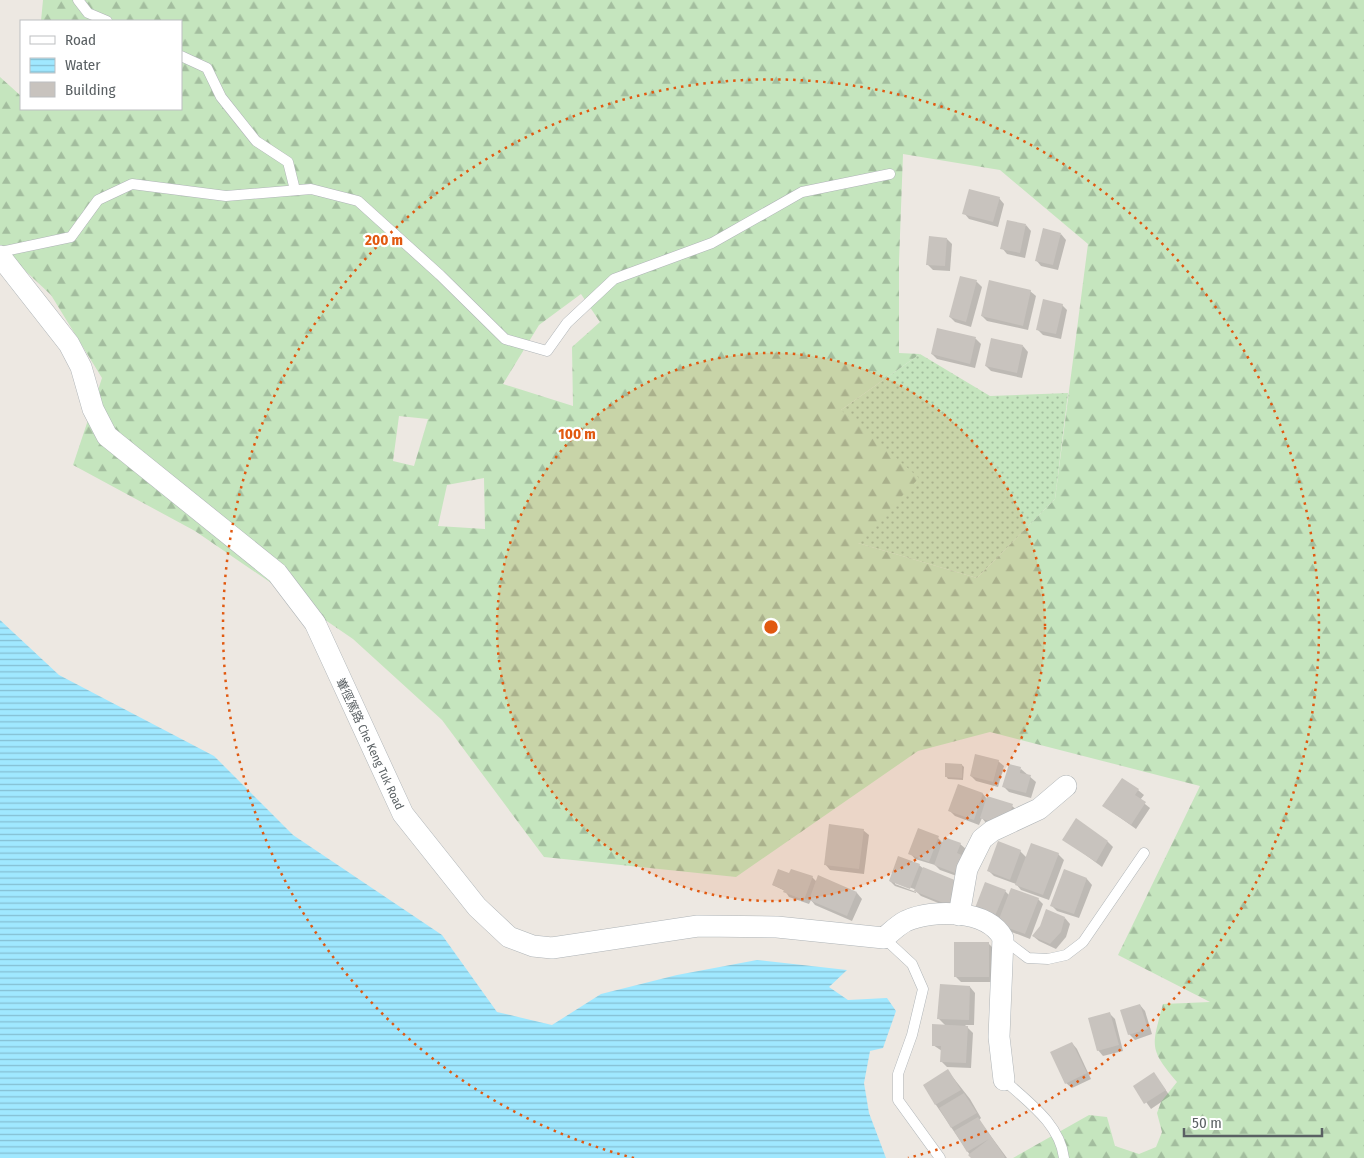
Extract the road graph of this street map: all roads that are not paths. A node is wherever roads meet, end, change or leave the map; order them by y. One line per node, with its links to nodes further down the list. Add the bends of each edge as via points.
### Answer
1 (78, 0): 2 (lane, via 88,13)
2 (105, 20)
3 (182, 56): 5 (lane, via 207,68 221,97 256,140 288,162)
4 (890, 174): 5 (lane, via 802,192 712,243 614,279 567,323 547,351 505,340 358,200 311,189)
5 (295, 190): 6 (lane, via 226,196 132,184 98,200 71,237)
6 (0, 252)
7 (0, 256): 11 (street, 輋徑篤路 Che Keng Tuk Road, via 69,344 107,436 277,573 304,609 314,623 403,814 477,906 509,937 533,946 552,948 698,926 740,925)
8 (1066, 786): 10 (street, via 1039,809 992,831 982,840 967,869)
9 (1144, 853): 12 (lane, via 1083,942 1066,955 1048,959 1028,958)
10 (959, 914): 11 (street, via 905,922); 12 (street, via 988,922)
11 (884, 938): 14 (lane, via 912,964 923,988 912,1036 898,1074 898,1100)
12 (1002, 938): 13 (street, via 999,1037)
13 (1004, 1080): 15 (lane, via 1047,1120 1063,1145)
14 (940, 1158)
15 (1064, 1158)

